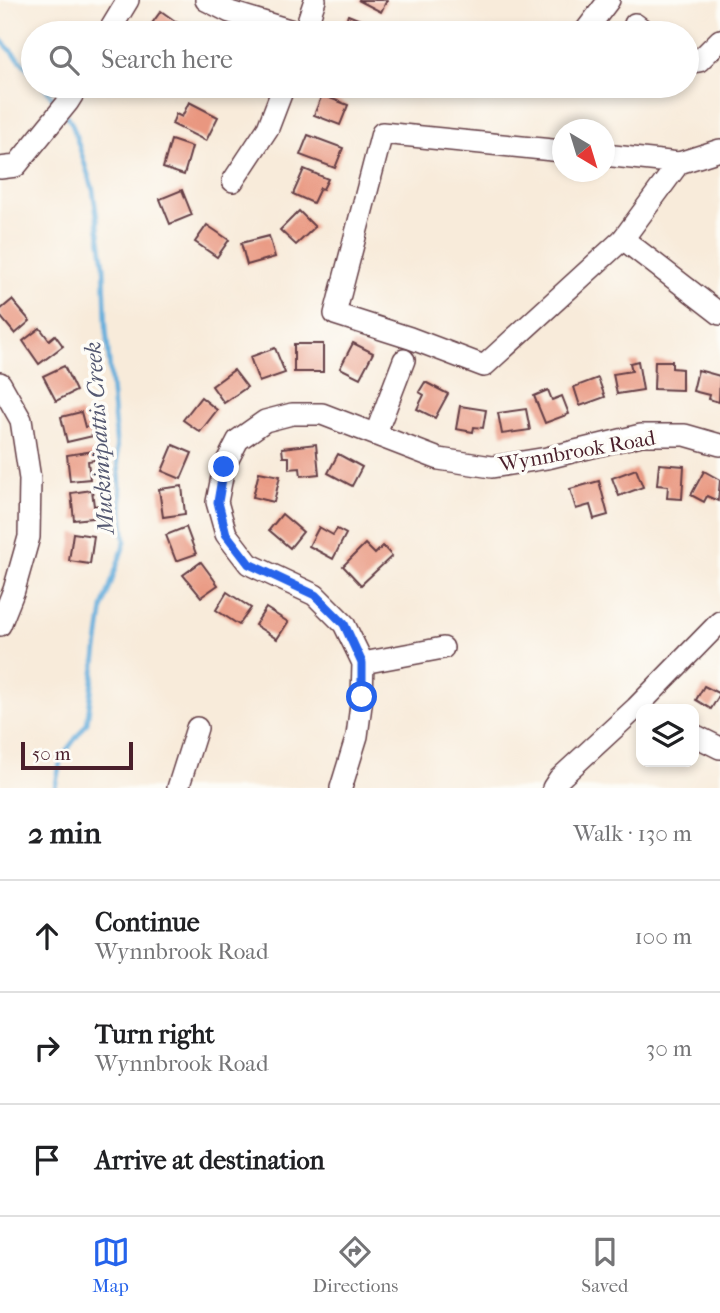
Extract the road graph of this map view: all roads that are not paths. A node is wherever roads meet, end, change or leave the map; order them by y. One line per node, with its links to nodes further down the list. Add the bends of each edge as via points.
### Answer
1 (128, 0): 5 (street)
2 (206, 0): 6 (street)
3 (315, 0): 7 (street)
4 (609, 0): 8 (street)
5 (115, 21)
6 (260, 21)
7 (308, 21)
8 (593, 21)
9 (720, 40): 10 (street)
10 (699, 61)
11 (279, 98): 18 (street, via 268,128)
12 (67, 101): 17 (street, via 16,166)
13 (552, 150): 19 (street, via 382,133 335,314 484,366)
14 (720, 150): 16 (street)
15 (615, 156): 16 (street)
16 (678, 163): 19 (street)
17 (0, 168)
18 (233, 181)
19 (622, 239): 20 (street)
20 (720, 314)
21 (404, 360): 23 (street)
22 (0, 383): 26 (street, via 20,420 30,491 29,537)
23 (376, 433): 24 (street, Wynnbrook Road, via 439,458 492,467 641,435 685,435); 28 (street, Wynnbrook Road, via 322,414 292,414 265,421 238,440 224,467 218,502 226,534 249,564 315,595 344,624)
24 (720, 445)
25 (720, 622): 29 (street)
26 (0, 625)
27 (443, 648): 28 (street)
28 (362, 663): 35 (street, Wynnbrook Road, via 357,736)
29 (643, 704)
30 (636, 711): 36 (street)
31 (197, 728): 34 (street)
32 (699, 738): 33 (street)
33 (720, 748)
34 (178, 788)
35 (341, 788)
36 (553, 788)

